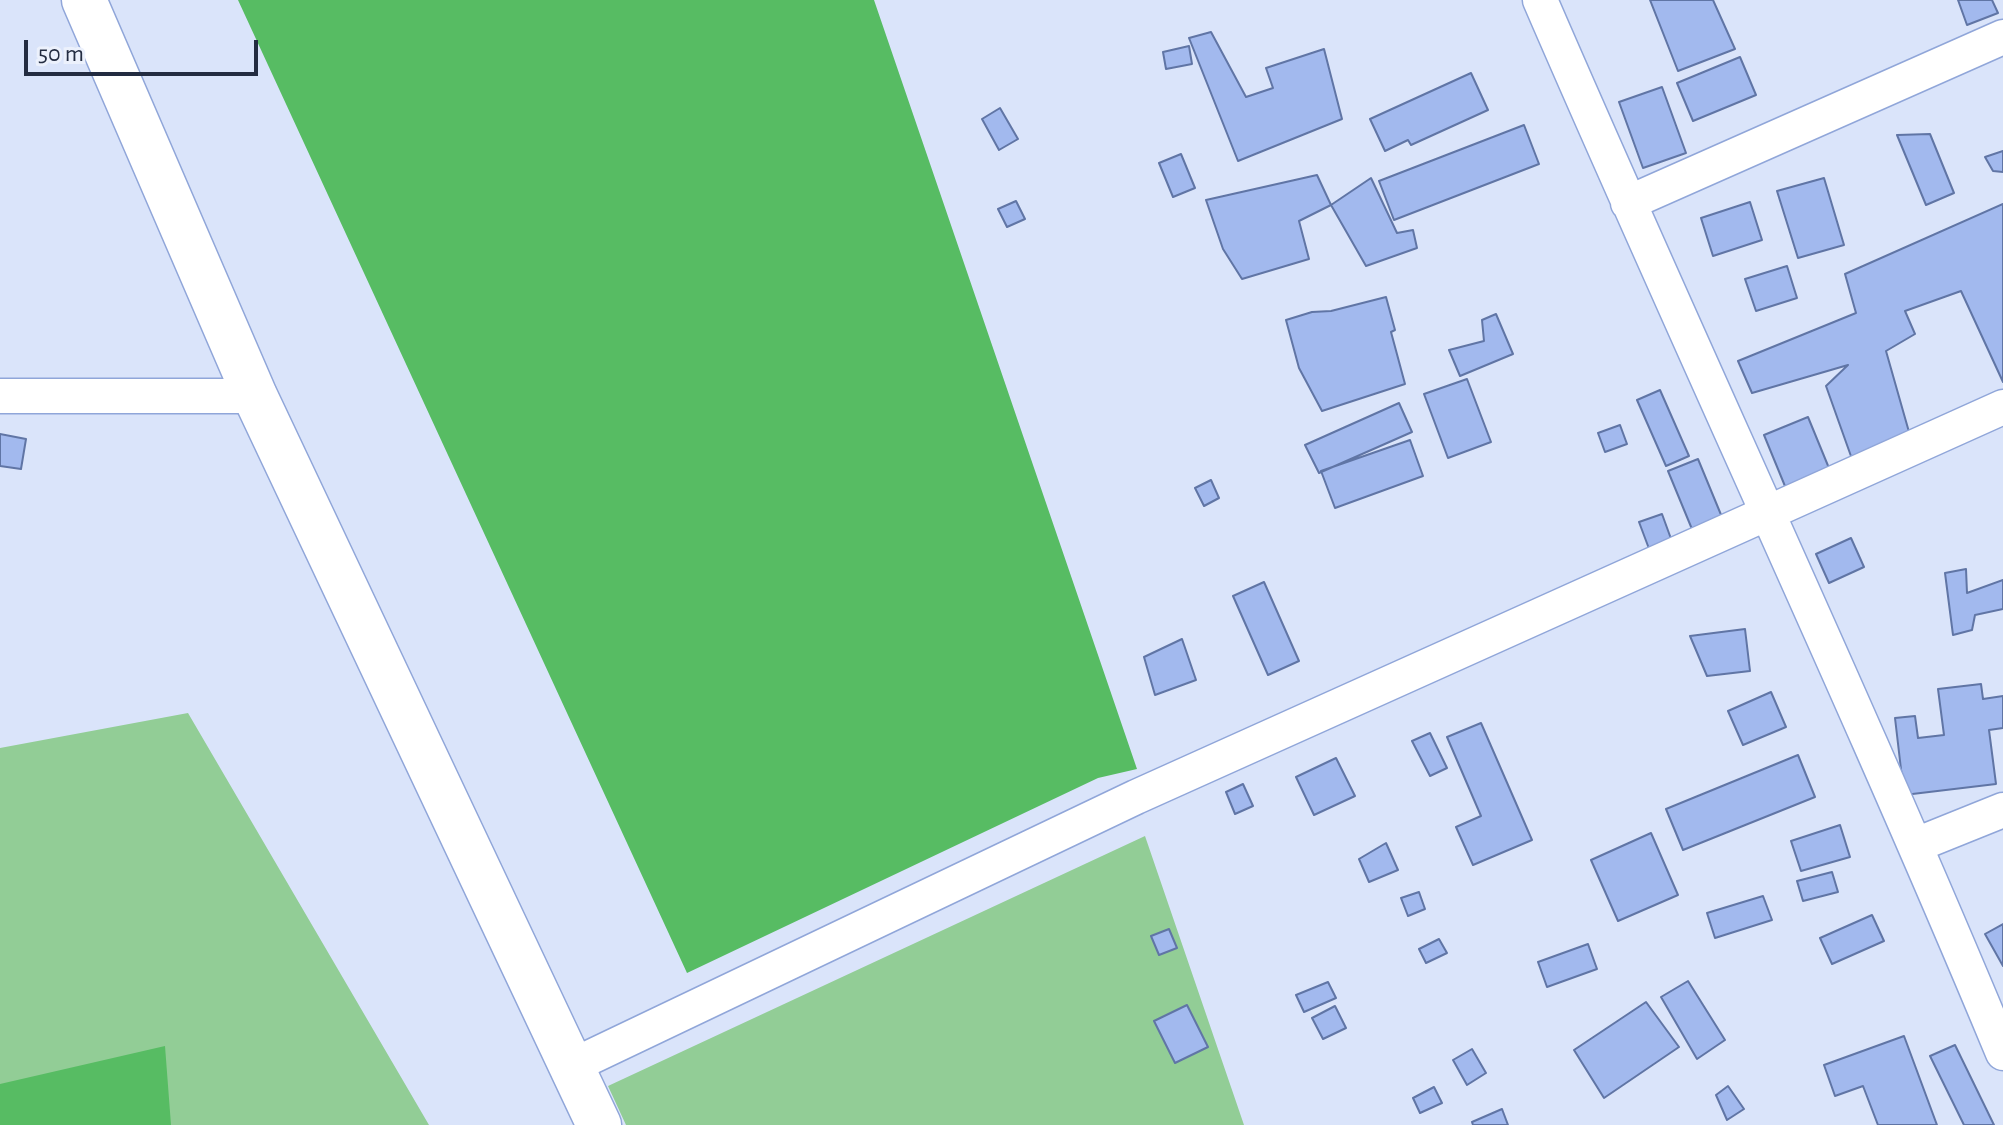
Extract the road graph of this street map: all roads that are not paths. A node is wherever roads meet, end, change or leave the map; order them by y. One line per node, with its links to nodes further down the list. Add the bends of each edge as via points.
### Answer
1 (84, 0): 6 (highway)
2 (1540, 0): 4 (street)
3 (2003, 37): 4 (street)
4 (1628, 203): 8 (street)
5 (0, 396): 6 (street)
6 (255, 396): 12 (highway)
7 (2003, 407): 8 (street)
8 (1767, 513): 10 (street); 12 (street, via 1150,791)
9 (2003, 810): 10 (street)
10 (1916, 845): 11 (street)
11 (2003, 1053)
12 (572, 1066): 13 (highway)
13 (599, 1125)

